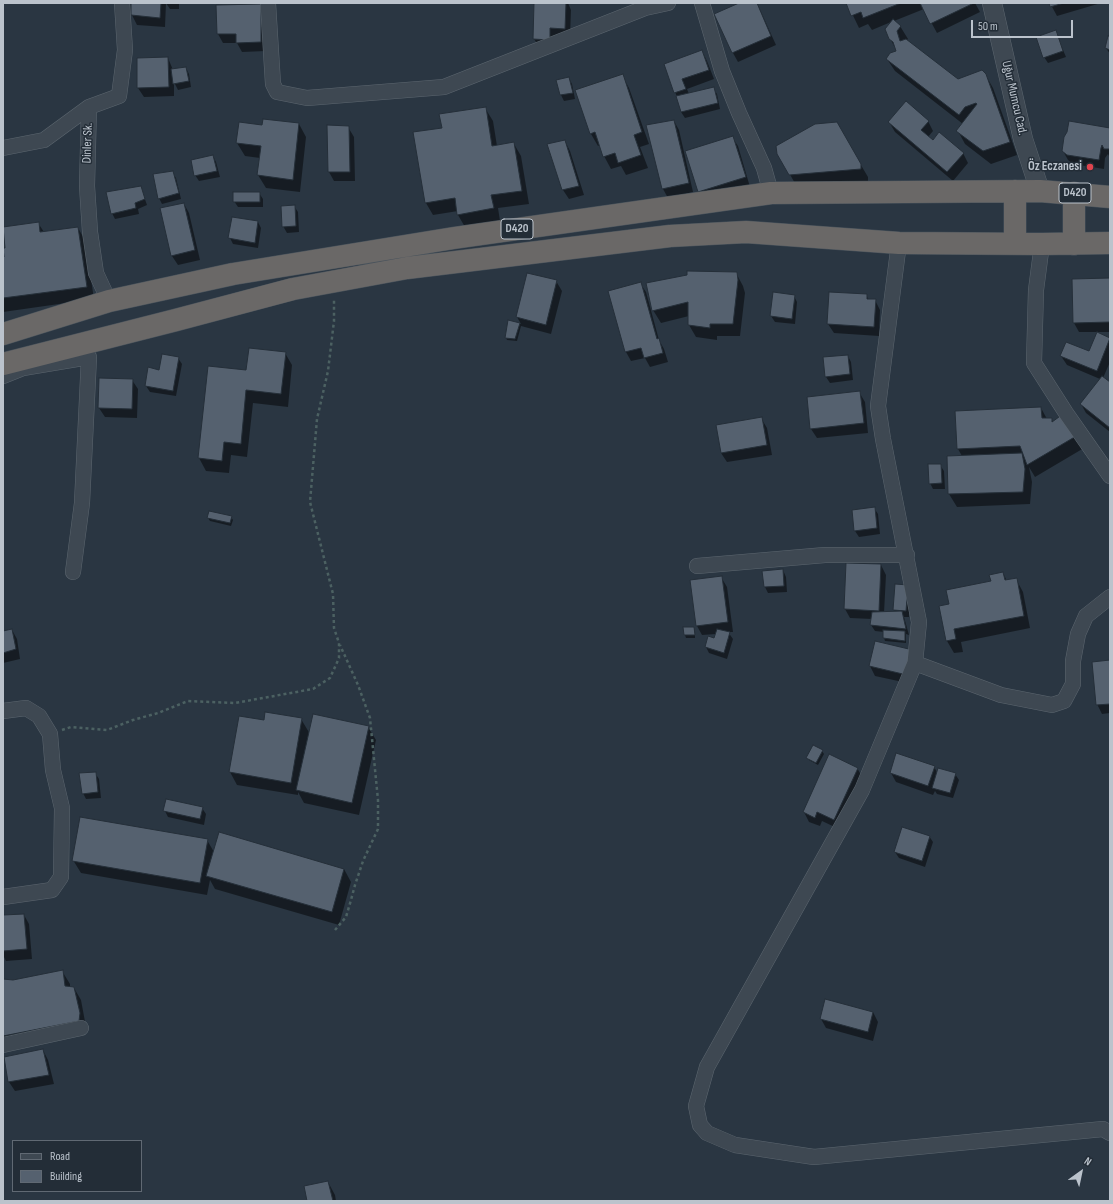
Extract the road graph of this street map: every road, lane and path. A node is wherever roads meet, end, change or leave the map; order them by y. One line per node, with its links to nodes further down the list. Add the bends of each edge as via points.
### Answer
1 (122, 3): 7 (street, Dinler Sk., via 125,50 119,96)
2 (268, 3): 6 (street, via 273,84 277,92 307,98 444,87)
3 (668, 3): 6 (street)
4 (702, 3): 11 (street, via 722,71 764,168)
5 (992, 3): 10 (street, Uğur Mumcu Cad., via 1023,139)
6 (643, 5)
7 (89, 107): 8 (street, via 44,140); 20 (street, Dinler Sk., via 87,186 90,232 96,273)
8 (3, 148)
9 (1015, 191): 10 (highway, D420); 11 (highway, D420); 16 (highway)
10 (1040, 191): 12 (highway, D420)
11 (771, 193): 20 (highway, D420, via 454,238 233,274)
12 (1074, 193): 13 (highway, D420); 18 (highway)
13 (1110, 197)
14 (899, 243): 16 (highway); 19 (highway, via 746,232 670,236 407,268); 25 (street, via 878,406)
15 (1110, 243): 18 (highway)
16 (1015, 244): 17 (highway)
17 (1042, 244): 18 (highway); 24 (street, via 1036,290 1034,363)
18 (1074, 244)
19 (334, 282): 22 (highway, via 294,289); 29 (path, via 334,321 328,371 317,420 310,502 333,594 334,628)
20 (108, 301): 21 (highway, D420)
21 (3, 334)
22 (3, 364)
23 (3, 376): 27 (street, via 23,368 89,357 82,503)
24 (1110, 476)
25 (907, 555): 26 (street, via 825,555); 30 (street, via 919,622)
26 (697, 566)
27 (73, 572)
28 (1110, 597): 30 (street, via 1086,616 1078,634 1073,661 1073,684 1064,701 1052,705 1001,695)
29 (339, 643): 32 (path, via 339,658 330,678 313,689 235,702 188,701 107,730 71,727); 34 (path, via 370,718 378,800 378,829 363,861 346,917)
30 (915, 663): 37 (street, via 862,790 707,1068 696,1106 700,1125 707,1133 735,1145 814,1157 1103,1129)
31 (3, 711): 32 (street, via 26,708 40,716)
32 (50, 734): 33 (street, via 53,770 62,808 61,877 52,890)
33 (3, 896)
34 (335, 930)
35 (81, 1028): 36 (street)
36 (3, 1045)
37 (1110, 1133)

